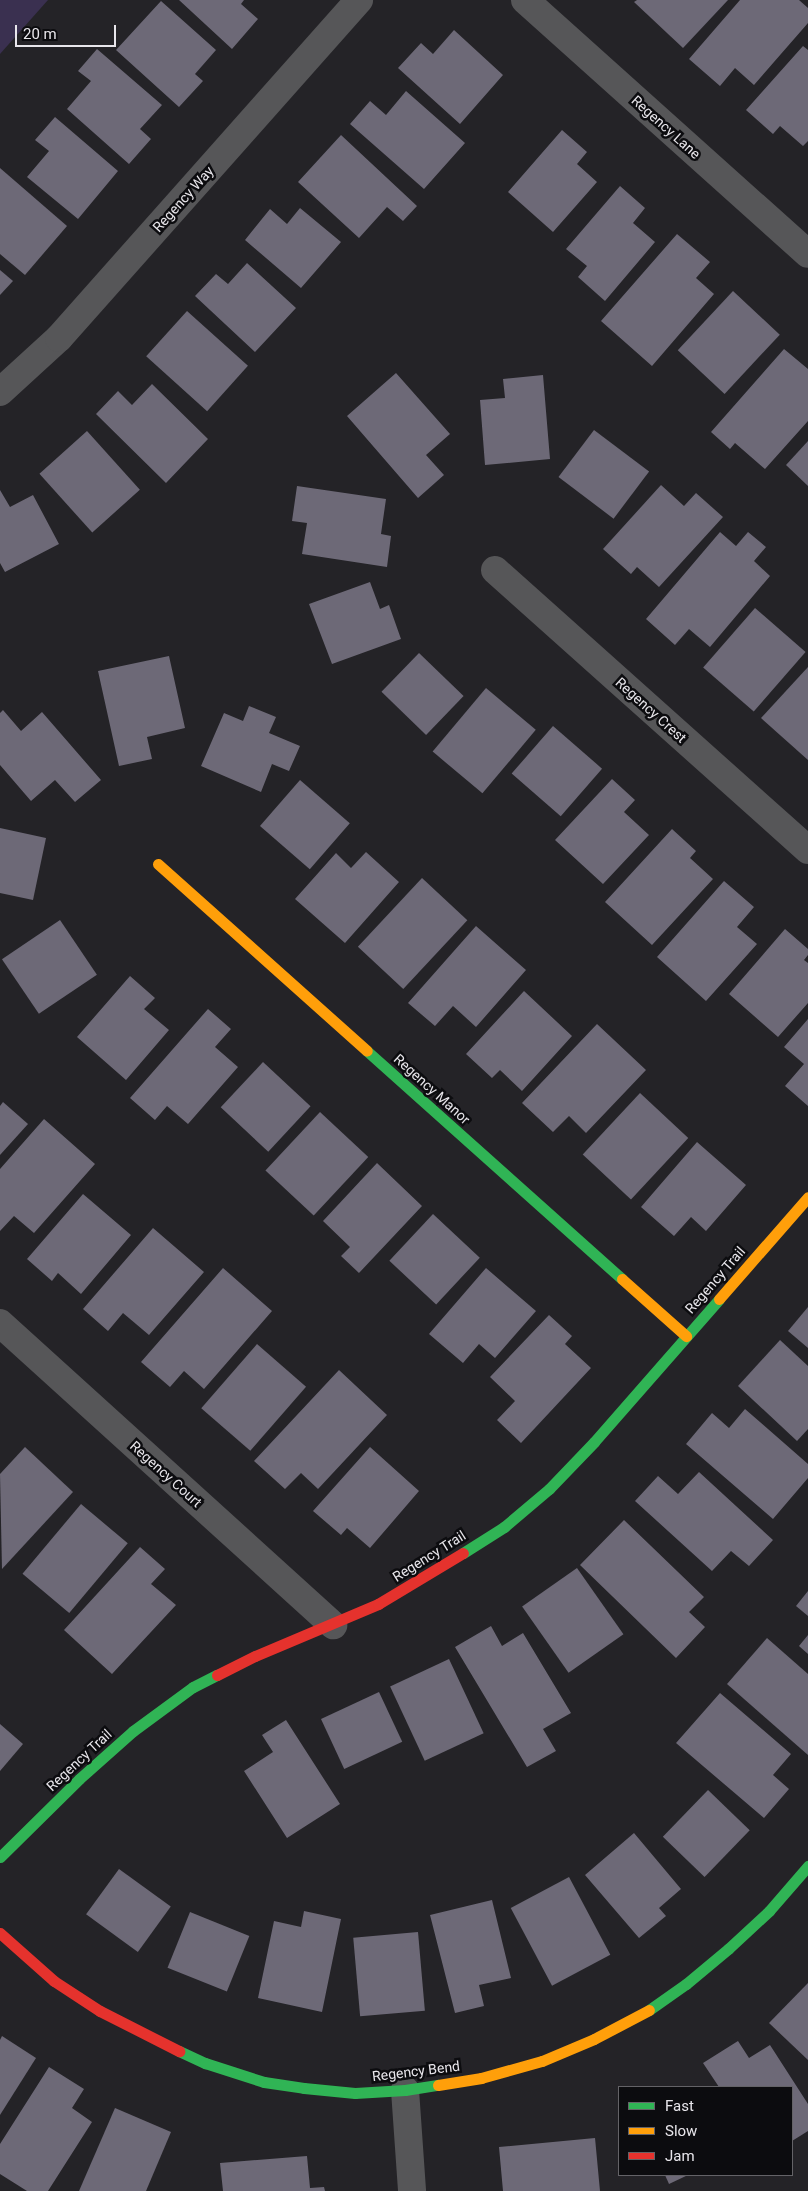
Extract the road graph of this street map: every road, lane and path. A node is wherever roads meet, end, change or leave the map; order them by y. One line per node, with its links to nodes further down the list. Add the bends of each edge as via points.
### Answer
1 (359, 0): 4 (street, Regency Way, via 59,338)
2 (525, 0): 3 (street, Regency Lane)
3 (808, 254)
4 (0, 392)
5 (495, 570): 6 (street, Regency Crest)
6 (808, 850)
7 (158, 864): 10 (street, Regency Manor)
8 (808, 1197): 10 (street, Regency Trail)
9 (0, 1322): 11 (street, Regency Court)
10 (686, 1336): 11 (street, Regency Trail, via 550,1489 504,1527 416,1583)
11 (332, 1625): 12 (street, Regency Trail, via 255,1656 194,1687 133,1731 78,1779)
12 (0, 1857)
13 (808, 1866): 15 (street, Regency Bend, via 728,1949 639,2017 542,2061 481,2078)
14 (0, 1933): 15 (street, Regency Bend, via 54,1981 100,2011 205,2063 264,2082 304,2088 355,2093)
15 (405, 2090): 16 (street)
16 (412, 2191)

